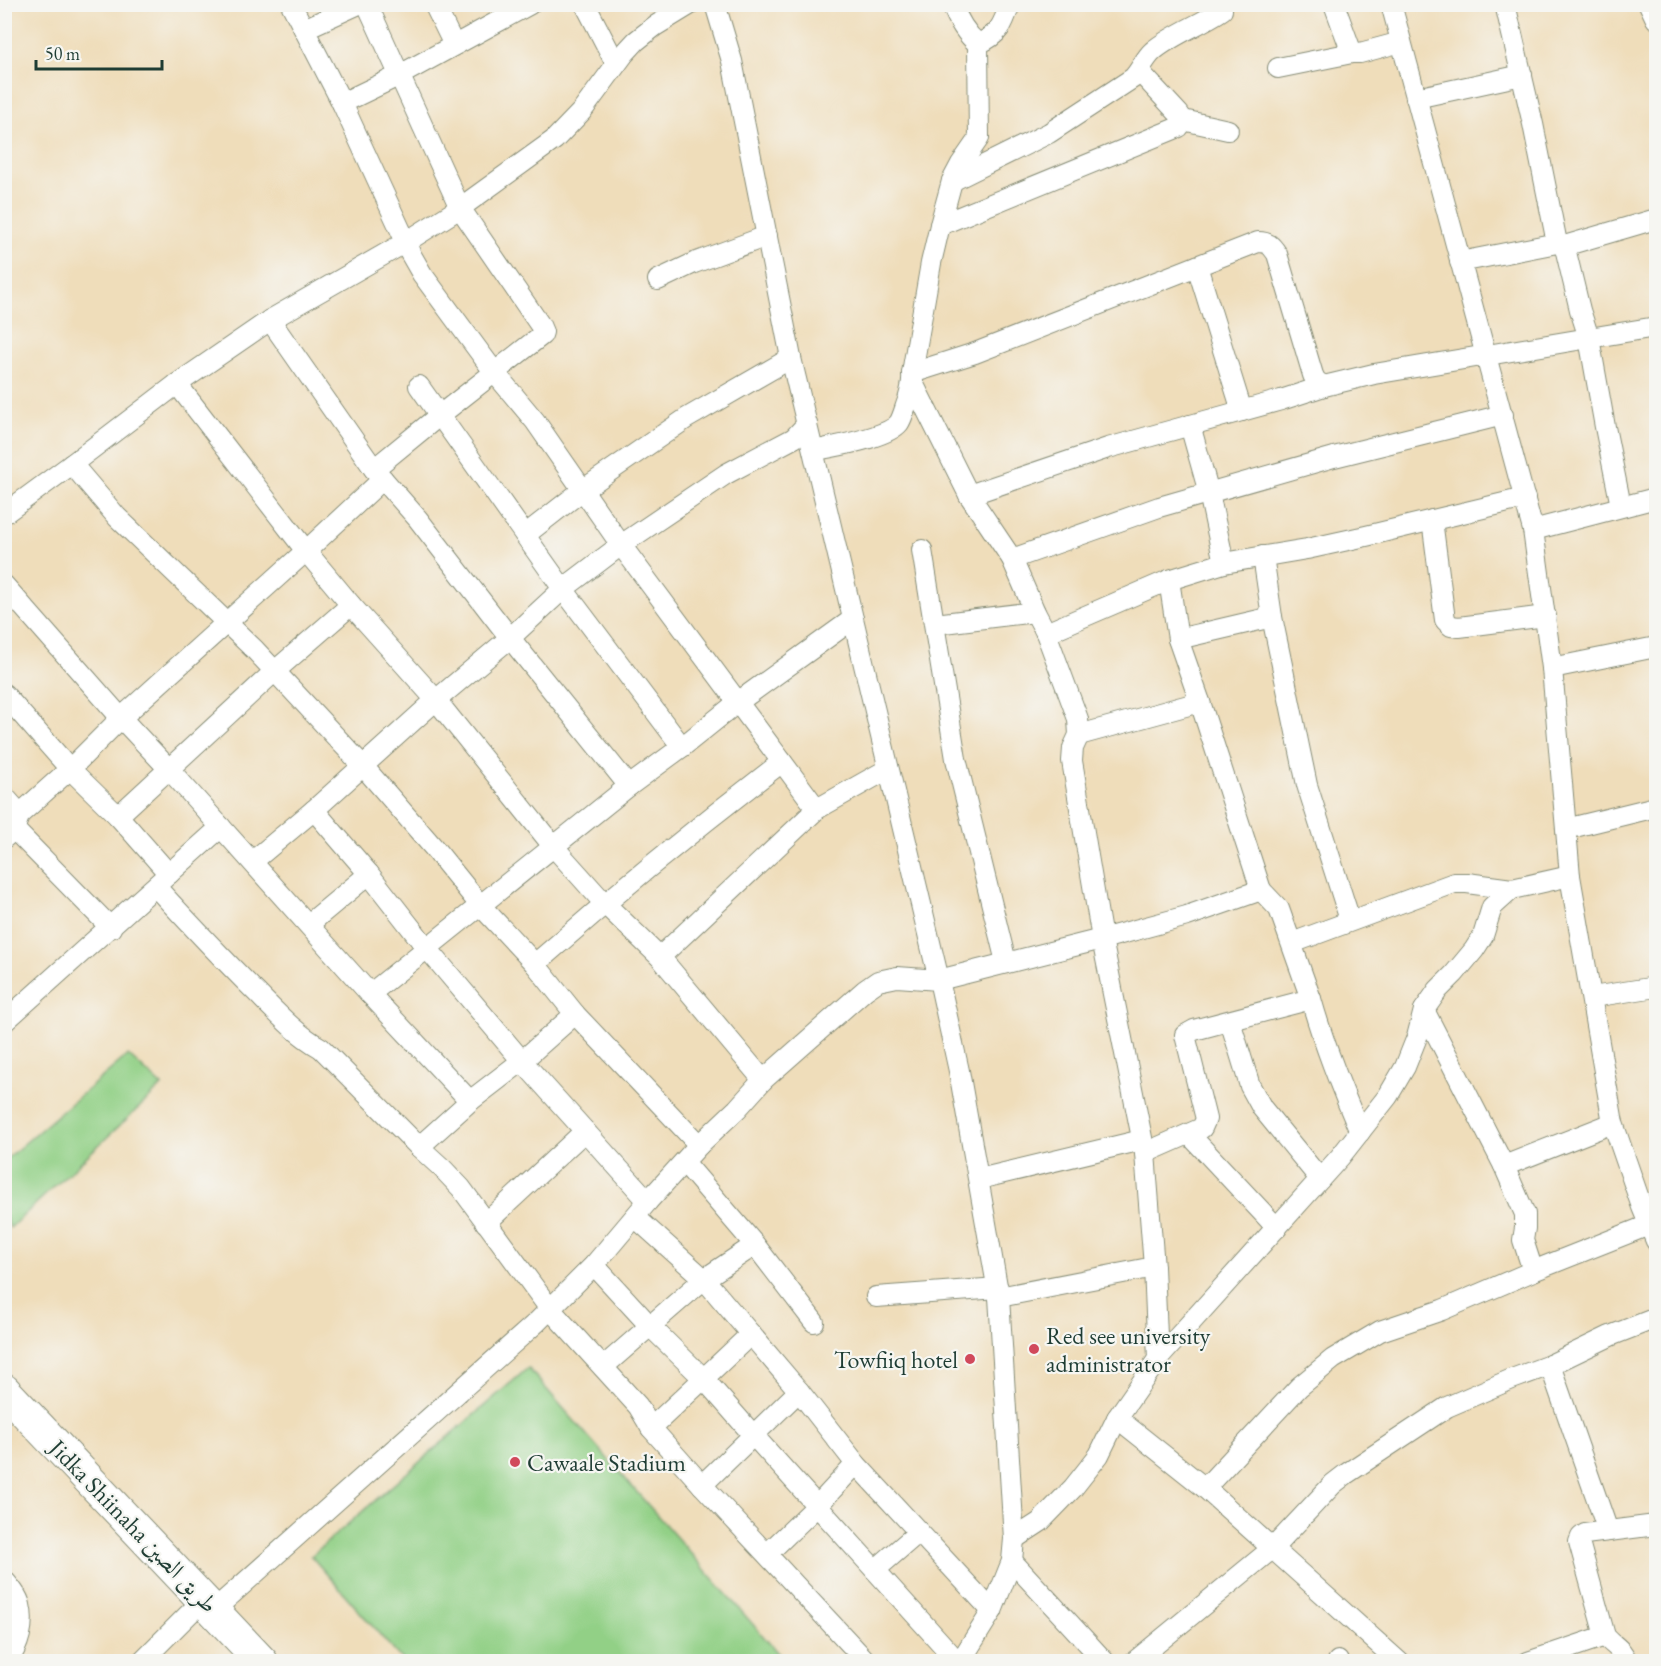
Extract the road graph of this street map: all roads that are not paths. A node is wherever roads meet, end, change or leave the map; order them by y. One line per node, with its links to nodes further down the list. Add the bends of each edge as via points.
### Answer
1 (291, 4): 17 (street)
2 (359, 4): 17 (street)
3 (367, 4): 25 (street)
4 (434, 4): 20 (street)
5 (530, 4): 20 (street)
6 (585, 4): 22 (street)
7 (691, 4): 22 (street, via 636,41)
8 (715, 4): 35 (street, via 732,61)
9 (952, 4): 19 (street, via 967,35)
10 (1010, 4): 19 (street, via 1003,24 992,38)
11 (1222, 4): 24 (street, via 1222,10 1152,52)
12 (1334, 4): 21 (street)
13 (1391, 4): 18 (street)
14 (1505, 4): 26 (street)
15 (1649, 4): 16 (street)
16 (1656, 19)
17 (304, 29): 28 (street)
18 (1401, 42): 21 (street); 27 (street)
19 (978, 44): 31 (street, via 979,138)
20 (454, 45): 25 (street)
21 (1352, 53): 23 (street)
22 (616, 64): 32 (street, via 590,101 554,140)
23 (1278, 68)
24 (1140, 72): 29 (street); 31 (street, via 1048,134)
25 (400, 75): 28 (street); 32 (street)
26 (1522, 75): 27 (street); 37 (street)
27 (1416, 98): 38 (street)
28 (342, 103): 36 (street)
29 (1183, 120): 30 (street); 34 (street, via 1179,127)
30 (1228, 130)
31 (952, 182): 34 (street)
32 (460, 208): 36 (street); 46 (street, via 543,330 542,335)
33 (1656, 219): 37 (street)
34 (940, 225): 47 (street)
35 (767, 236): 40 (street); 45 (street)
36 (406, 242): 41 (street); 46 (street, via 422,274)
37 (1560, 244): 38 (street); 43 (street)
38 (1460, 262): 44 (street)
39 (1197, 266): 47 (street); 50 (street, via 1258,242 1272,246 1313,375); 51 (street)
40 (658, 280)
41 (270, 320): 48 (street); 58 (street)
42 (1656, 327): 43 (street)
43 (1588, 338): 44 (street); 64 (street)
44 (1485, 356): 50 (street); 53 (street)
45 (791, 358): 54 (street); 59 (street, via 687,418)
46 (495, 373): 52 (street); 59 (street)
47 (913, 378): 56 (street, via 899,423 890,430); 61 (street)
48 (177, 384): 57 (street); 71 (street)
49 (419, 386): 52 (street)
50 (1324, 386): 51 (street)
51 (1242, 411): 55 (street)
52 (440, 415): 58 (street); 68 (street)
53 (1503, 415): 60 (street); 62 (street)
54 (807, 424): 56 (street); 69 (street, via 794,438 726,474)
55 (1190, 425): 60 (street); 61 (street)
56 (814, 451): 82 (street)
57 (72, 464): 65 (street); 83 (street, via 117,517)
58 (378, 474): 71 (street); 86 (street)
59 (584, 489): 68 (street); 69 (street)
60 (1209, 493): 73 (street); 74 (street)
61 (969, 495): 73 (street)
62 (1525, 498): 66 (street); 67 (street)
63 (1656, 498): 64 (street)
64 (1622, 506): 67 (street)
65 (4, 513)
66 (1432, 520): 72 (street); 80 (street, via 1445,620 1451,626)
67 (1533, 530): 80 (street)
68 (525, 535): 77 (street)
69 (621, 545): 77 (street); 93 (street)
70 (922, 550): 84 (street)
71 (306, 551): 78 (street); 83 (street)
72 (1263, 556): 74 (street); 81 (street)
73 (1012, 559): 79 (street)
74 (1224, 563): 75 (street)
75 (1169, 579): 85 (street); 87 (street)
76 (4, 585): 95 (street)
77 (563, 589): 86 (street); 97 (street)
78 (351, 605): 90 (street); 92 (street)
79 (1035, 612): 84 (street); 85 (street)
80 (1546, 616): 89 (street)
81 (1272, 617): 87 (street); 121 (street, via 1306,785)
82 (853, 619): 93 (street); 102 (street)
83 (226, 622): 90 (street); 95 (street)
84 (935, 624): 128 (street, via 956,759)
85 (1046, 633): 96 (street, via 1078,719)
86 (510, 638): 92 (street); 103 (street)
87 (1178, 639): 94 (street)
88 (1656, 647): 89 (street)
89 (1552, 668): 111 (street)
90 (274, 671): 99 (street); 100 (street)
91 (4, 694): 101 (street)
92 (436, 700): 99 (street); 112 (street)
93 (738, 702): 97 (street); 98 (street)
94 (1200, 702): 96 (street); 118 (street)
95 (121, 717): 100 (street); 101 (street)
96 (1079, 735): 124 (street, via 1072,761)
97 (682, 747): 103 (street)
98 (782, 762): 106 (street); 119 (street)
99 (363, 766): 107 (street); 120 (street)
100 (168, 768): 108 (street); 110 (street)
101 (70, 769): 108 (street); 109 (street)
102 (888, 769): 106 (street); 130 (street)
103 (629, 786): 112 (street)
104 (4, 796): 109 (street)
105 (1656, 807): 111 (street)
106 (817, 808): 127 (street)
107 (315, 810): 113 (street); 114 (street)
108 (118, 816): 116 (street)
109 (13, 827): 123 (street)
110 (221, 827): 113 (street); 116 (street)
111 (1566, 829): 115 (street)
112 (554, 846): 119 (street); 120 (street)
113 (253, 861): 122 (street)
114 (369, 874): 122 (street); 126 (street)
115 (1570, 876): 117 (street); 133 (street)
116 (162, 880): 123 (street); 148 (street, via 226,963 280,1016 321,1048)
117 (1512, 889): 121 (street, via 1454,884); 135 (street, via 1492,908 1474,950)
118 (1261, 890): 124 (street, via 1187,916); 125 (street, via 1279,909)
119 (605, 904): 127 (street); 129 (street)
120 (480, 905): 126 (street); 129 (street)
121 (1350, 920): 125 (street)
122 (309, 924): 132 (street)
123 (111, 928): 138 (street)
124 (1102, 939): 128 (street); 147 (street)
125 (1292, 943): 134 (street)
126 (426, 947): 132 (street); 139 (street)
127 (660, 957): 140 (street)
128 (1006, 963): 130 (street)
129 (535, 964): 136 (street)
130 (939, 980): 140 (street, via 897,977 879,981); 151 (street)
131 (1656, 987): 133 (street)
132 (370, 994): 141 (street)
133 (1592, 997): 142 (street)
134 (1311, 999): 137 (street); 144 (street, via 1320,1033)
135 (1424, 1010): 144 (street, via 1405,1067); 150 (street)
136 (575, 1014): 139 (street); 146 (street)
137 (1230, 1021): 145 (street, via 1194,1029 1185,1035 1206,1119 1202,1128); 152 (street, via 1250,1086 1262,1108)
138 (4, 1022)
139 (522, 1060): 141 (street); 143 (street)
140 (763, 1080): 146 (street)
141 (470, 1101): 148 (street)
142 (1613, 1123): 150 (street); 154 (street)
143 (585, 1131): 153 (street); 156 (street)
144 (1360, 1132): 152 (street)
145 (1189, 1134): 147 (street); 157 (street)
146 (699, 1145): 149 (street)
147 (1144, 1146): 151 (street); 161 (street)
148 (419, 1147): 156 (street, via 461,1188)
149 (684, 1162): 153 (street); 159 (street)
150 (1504, 1166): 162 (street, via 1525,1214 1523,1240)
151 (979, 1179): 164 (street)
152 (1320, 1179): 157 (street)
153 (648, 1201): 155 (street)
154 (1649, 1203): 158 (street)
155 (635, 1217): 160 (street); 163 (street)
156 (486, 1222): 166 (street)
157 (1277, 1228): 171 (street)
158 (1653, 1233): 162 (street)
159 (755, 1245): 163 (street); 168 (street)
160 (594, 1265): 166 (street); 169 (street)
161 (1154, 1267): 164 (street); 171 (street)
162 (1533, 1271): 182 (street, via 1442,1310 1380,1331 1333,1359 1294,1392)
163 (704, 1279): 169 (street); 170 (street)
164 (999, 1292): 165 (street); 187 (street)
165 (876, 1297)
166 (550, 1309): 173 (street); 193 (street)
167 (1656, 1318): 172 (street)
168 (814, 1322)
169 (650, 1326): 173 (street); 174 (street)
170 (751, 1334): 174 (street); 176 (street)
171 (1158, 1359): 177 (street)
172 (1550, 1365): 185 (street); 188 (street, via 1447,1407 1332,1484)
173 (603, 1367): 178 (street, via 638,1406)
174 (704, 1379): 178 (street); 179 (street)
175 (4, 1390): 193 (main road, Jidka Shiinaha طريق الصين)
176 (799, 1391): 179 (street); 180 (street)
177 (1117, 1418): 182 (street); 187 (street, via 1099,1455 1073,1488 1040,1522)
178 (651, 1428): 181 (street)
179 (754, 1436): 181 (street); 183 (street)
180 (856, 1464): 183 (street); 186 (street)
181 (702, 1485): 189 (street)
182 (1205, 1488): 188 (street)
183 (817, 1506): 189 (street); 191 (street)
184 (1656, 1525): 185 (street)
185 (1608, 1531): 195 (street, via 1585,1534 1579,1542)
186 (919, 1532): 191 (street); 194 (street)
187 (1014, 1539): 190 (street)
188 (1273, 1548): 202 (street); 203 (street)
189 (767, 1554): 199 (street)
190 (1012, 1561): 194 (street); 201 (street)
191 (875, 1570): 200 (street)
192 (4, 1580): 196 (street, via 20,1605 22,1624 20,1640)
193 (208, 1605): 197 (street); 198 (main road, Jidka Shiinaha طريق الصين)
194 (992, 1611): 200 (street)
195 (1605, 1636): 204 (street); 205 (street)
196 (7, 1662)
197 (141, 1662)
198 (262, 1662)
199 (867, 1662)
200 (959, 1662)
201 (1105, 1662)
202 (1134, 1662)
203 (1399, 1662)
204 (1528, 1662)
205 (1627, 1662)

